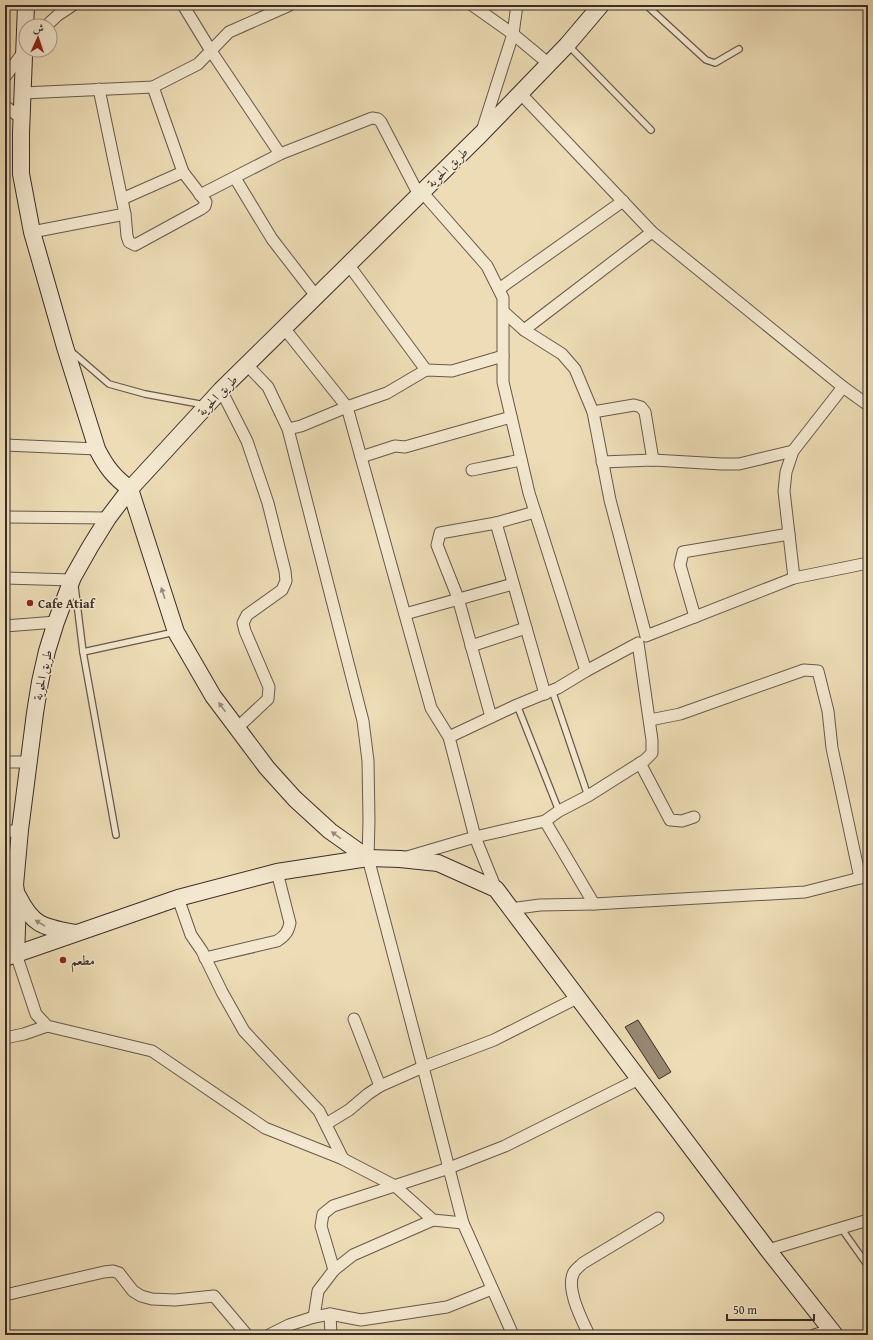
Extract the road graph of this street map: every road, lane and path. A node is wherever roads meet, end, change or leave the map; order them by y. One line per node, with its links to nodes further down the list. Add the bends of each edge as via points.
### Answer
1 (26, 5): 9 (street)
2 (73, 5): 10 (street)
3 (183, 5): 14 (street)
4 (290, 5): 14 (street, via 229,32)
5 (472, 5): 11 (street)
6 (517, 5): 11 (street)
7 (601, 5): 12 (street, طريق الحوية)
8 (646, 5): 13 (lane, via 706,60 714,64)
9 (26, 18)
10 (55, 18)
11 (513, 34): 17 (street); 26 (street)
12 (567, 45): 17 (street, طريق الحوية); 25 (lane)
13 (739, 49)
14 (211, 51): 19 (street, via 198,64); 27 (street)
15 (18, 58): 18 (street)
16 (25, 58): 21 (street)
17 (549, 64): 22 (street, طريق الحوية)
18 (5, 77)
19 (153, 87): 20 (street); 28 (street)
20 (99, 90): 21 (street); 32 (street)
21 (23, 93): 24 (street)
22 (520, 94): 26 (street, طريق الحوية); 33 (street)
23 (5, 106): 24 (street)
24 (22, 119): 35 (street, via 22,174)
25 (651, 130)
26 (480, 135): 30 (street, طريق الحوية)
27 (280, 154): 29 (street); 30 (street, via 372,118 378,119)
28 (183, 172): 31 (street); 32 (street)
29 (235, 178): 31 (street); 39 (street, via 272,239)
30 (421, 194): 37 (street, طريق الحوية); 38 (street, via 487,266)
31 (200, 195): 34 (street, via 206,202 205,206 135,245 129,242 127,236)
32 (122, 199): 34 (street)
33 (623, 201): 36 (street); 38 (street)
34 (125, 214): 35 (street)
35 (32, 232): 43 (street)
36 (652, 232): 42 (street); 47 (street)
37 (348, 264): 39 (street, طريق الحوية); 46 (street)
38 (499, 289): 40 (street)
39 (316, 296): 41 (street, طريق الحوية)
40 (504, 312): 42 (street); 44 (street)
41 (284, 328): 45 (street, طريق الحوية); 51 (street)
42 (524, 330): 52 (street, via 562,354 575,369)
43 (65, 347): 49 (lane, via 109,384 145,394); 56 (street)
44 (503, 356): 46 (street, via 452,371); 53 (street, via 503,382)
45 (247, 365): 48 (street, طريق الحوية); 54 (street, via 268,388)
46 (426, 370): 51 (street, via 387,393)
47 (843, 387): 50 (street); 57 (street)
48 (221, 390): 49 (street, طريق الحوية); 89 (street, via 247,441 268,503 286,581 282,590 247,615 243,623 269,687 268,698)
49 (207, 405): 63 (street, طريق الحوية)
50 (868, 405)
51 (347, 407): 54 (street); 58 (street)
52 (593, 412): 60 (street, via 634,405 641,407 645,412); 61 (street)
53 (511, 417): 58 (street); 59 (street)
54 (288, 429): 101 (street, via 363,721 368,761)
55 (5, 445): 56 (street)
56 (97, 449): 63 (street, via 115,478)
57 (793, 451): 60 (street, via 740,464); 68 (street, via 786,472 784,491)
58 (361, 457): 75 (street)
59 (521, 460): 62 (street); 64 (street)
60 (653, 460): 61 (street)
61 (602, 462): 81 (street)
62 (472, 470)
63 (130, 489): 66 (street, طريق الحوية); 80 (street, one-way to 63)
64 (535, 512): 67 (street); 84 (street)
65 (5, 516): 66 (street)
66 (108, 518): 71 (street, طريق الحوية)
67 (496, 523): 73 (street); 74 (street, via 440,533 437,545)
68 (789, 534): 72 (street); 76 (street, via 683,552 680,565)
69 (868, 562): 72 (street)
70 (5, 578): 71 (street)
71 (73, 578): 77 (street, طريق الحوية); 83 (lane)
72 (794, 578): 76 (street)
73 (513, 584): 74 (street); 79 (street)
74 (458, 598): 75 (street); 82 (street)
75 (404, 614): 90 (street, via 431,708)
76 (695, 617): 81 (street)
77 (56, 622): 78 (street); 92 (street, طريق الحوية, via 40,682)
78 (5, 626)
79 (526, 628): 82 (street); 85 (street)
80 (176, 632): 83 (lane); 89 (street, one-way to 80, via 214,696)
81 (642, 640): 84 (street); 88 (street)
82 (471, 646): 87 (street)
83 (83, 652): 99 (lane)
84 (586, 671): 85 (street)
85 (548, 692): 86 (street); 94 (lane)
86 (517, 705): 87 (street); 95 (lane)
87 (491, 717): 90 (street)
88 (650, 720): 93 (street, via 652,753); 104 (street, via 680,714 804,670 818,672 828,711 832,748)
89 (237, 728): 101 (street, one-way to 89, via 330,831 295,799 266,768)
90 (449, 737): 100 (street)
91 (5, 762): 92 (street)
92 (29, 762): 98 (street, طريق الحوية)
93 (640, 763): 94 (street); 96 (street, via 670,820 682,821)
94 (588, 796): 95 (street)
95 (559, 811): 97 (street)
96 (694, 817)
97 (544, 821): 100 (street); 108 (street)
98 (12, 831): 106 (street, طريق الحوية)
99 (116, 835)
100 (475, 837): 102 (street); 105 (street)
101 (368, 858): 102 (street); 103 (street); 118 (street)
102 (400, 859): 105 (street, via 438,863)
103 (277, 872): 107 (street); 113 (street, via 290,922 284,936 277,941)
104 (864, 877): 108 (street, via 805,892)
105 (496, 889): 109 (street)
106 (16, 890): 110 (street, طريق الحوية); 111 (street, one-way to 106, via 41,925 28,914); 112 (street, طريق الحوية, via 18,921)
107 (178, 898): 111 (street); 113 (street, via 191,935)
108 (594, 904): 109 (street)
109 (510, 909): 114 (street)
110 (7, 914): 112 (street, طريق الحوية)
111 (76, 933): 112 (street)
112 (9, 956): 116 (street, via 36,1014)
113 (205, 958): 121 (street, via 244,1031 319,1111)
114 (577, 998): 118 (street, via 494,1040); 119 (street)
115 (354, 1019): 120 (street)
116 (47, 1026): 117 (street); 122 (street, via 152,1051 265,1128)
117 (5, 1038)
118 (423, 1067): 120 (street); 123 (street)
119 (639, 1079): 123 (street, via 505,1146); 130 (street)
120 (380, 1086): 121 (street)
121 (326, 1124): 122 (street)
122 (343, 1159): 124 (street)
123 (449, 1168): 124 (street); 128 (street)
124 (395, 1186): 126 (street); 132 (street, via 333,1206 323,1214 321,1226)
125 (658, 1218): 142 (street, via 583,1263 574,1272 571,1285 578,1311)
126 (433, 1220): 128 (street); 132 (street, via 353,1255)
127 (868, 1220): 129 (street)
128 (463, 1224): 133 (street)
129 (841, 1228): 130 (street); 131 (lane)
130 (768, 1250): 137 (street)
131 (868, 1266)
132 (334, 1270): 136 (street, via 318,1291)
133 (492, 1289): 135 (street, via 446,1307 361,1320); 141 (street)
134 (5, 1295): 138 (street, via 112,1271 119,1273 133,1291 152,1299 175,1300 214,1296)
135 (330, 1314): 136 (street); 140 (street)
136 (314, 1317): 139 (street)
137 (833, 1333): 143 (street)
138 (247, 1335)
139 (269, 1335)
140 (331, 1335)
141 (513, 1335)
142 (589, 1335)
143 (814, 1335)

